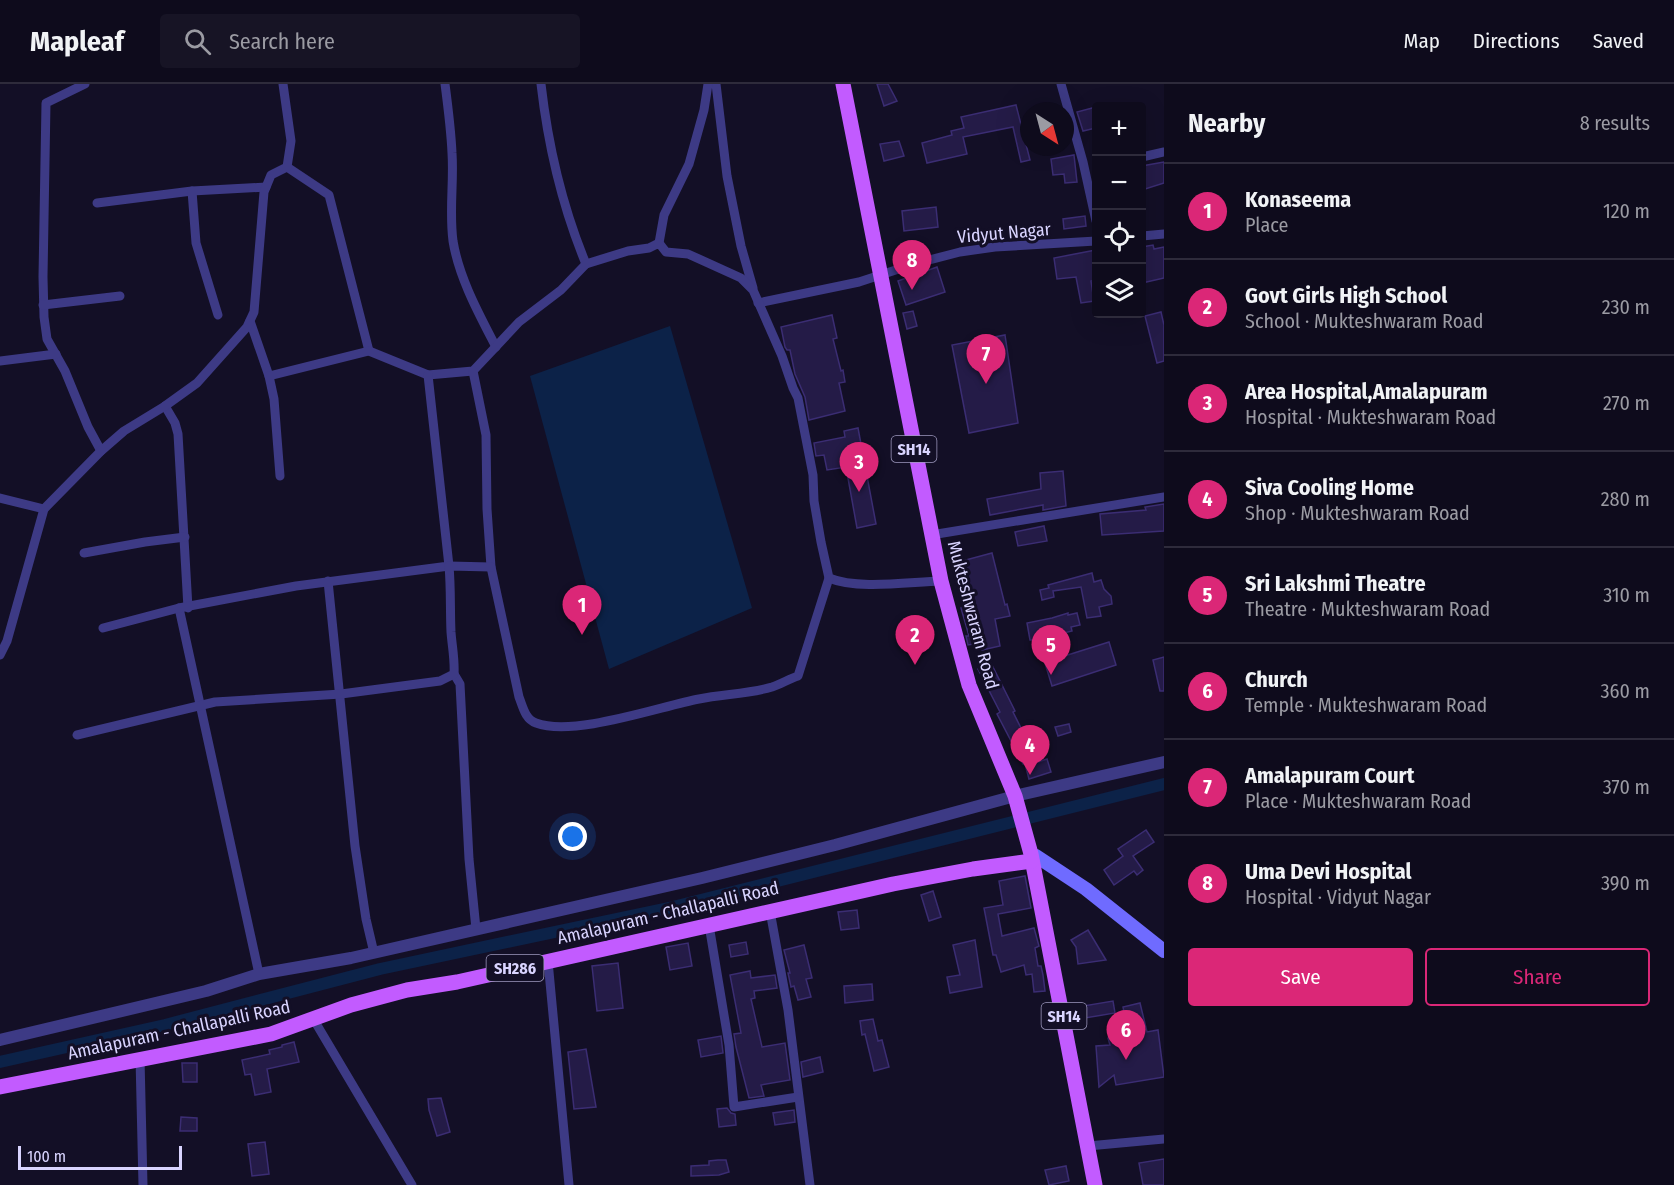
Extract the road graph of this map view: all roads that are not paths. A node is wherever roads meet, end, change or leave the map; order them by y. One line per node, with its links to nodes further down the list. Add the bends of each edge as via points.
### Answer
1 (85, 84): 27 (street, via 46,103)
2 (284, 84): 11 (street, via 291,141)
3 (445, 84): 30 (street, via 452,153 453,242 463,276)
4 (541, 84): 22 (street, via 554,164)
5 (708, 84): 21 (street, via 689,164 664,215)
6 (716, 84): 24 (street, via 727,176)
7 (843, 84): 23 (main road, Mukteshwaram Road / SH14)
8 (1061, 84): 13 (street)
9 (1164, 152): 10 (street)
10 (1146, 156)
11 (287, 167): 14 (street, via 271,176); 31 (street, via 329,195)
12 (1092, 169): 13 (street)
13 (1085, 170): 17 (street)
14 (266, 187): 15 (street); 29 (street)
15 (192, 191): 16 (street); 28 (street, via 196,243)
16 (97, 203)
17 (1094, 210)
18 (1164, 234): 19 (street)
19 (1146, 236)
20 (1092, 241): 23 (street, Vidyut Nagar, via 960,252)
21 (659, 243): 22 (street); 24 (street, via 666,252 688,254 741,278)
22 (586, 264): 30 (street)
23 (881, 274): 26 (street, Vidyut Nagar); 43 (main road, Mukteshwaram Road / SH14)
24 (753, 290): 26 (street)
25 (120, 296): 27 (street)
26 (758, 303): 48 (street, via 798,398)
27 (44, 305): 32 (street, via 47,339)
28 (218, 315)
29 (250, 321): 36 (street); 37 (street, via 197,383)
30 (496, 347): 34 (street)
31 (369, 351): 35 (street); 36 (street)
32 (56, 354): 33 (street); 38 (street)
33 (0, 361)
34 (473, 371): 35 (street); 47 (street, via 486,435)
35 (428, 375): 46 (street)
36 (269, 376): 39 (street)
37 (165, 406): 38 (street, via 124,431); 44 (street, via 178,434)
38 (101, 451): 42 (street)
39 (280, 476)
40 (1164, 497): 43 (street)
41 (0, 498): 42 (street)
42 (44, 509): 53 (street, via 8,641)
43 (932, 535): 49 (main road, Mukteshwaram Road / SH14)
44 (185, 537): 45 (street); 51 (street)
45 (84, 554)
46 (449, 566): 47 (street); 50 (street); 54 (street)
47 (491, 567): 48 (street, via 525,714 532,722 561,726 594,724 698,699 772,687 798,676)
48 (829, 578): 49 (street, via 858,585)
49 (941, 581): 59 (main road, Mukteshwaram Road / SH14, via 969,685)
50 (328, 582): 51 (street); 55 (street)
51 (183, 608): 52 (street); 56 (street)
52 (103, 628)
53 (0, 655)
54 (453, 674): 55 (street, via 440,681); 63 (street, via 460,684)
55 (341, 694): 56 (street); 65 (street, via 355,846)
56 (201, 705): 57 (street); 67 (street)
57 (76, 735)
58 (1164, 762): 59 (street)
59 (1016, 801): 60 (main road, Mukteshwaram Road / SH14); 63 (street)
60 (1031, 855): 61 (main road, Amalapuram - Challapalli Road / SH286); 64 (main road, via 1086,889); 74 (main road, Mukteshwaram Road / SH14)
61 (770, 910): 62 (main road, Amalapuram - Challapalli Road / SH286); 72 (street)
62 (709, 925): 66 (main road, Amalapuram - Challapalli Road / SH286); 72 (street, via 729,1045 734,1107)
63 (476, 929): 65 (street)
64 (1164, 951)
65 (374, 953): 67 (street)
66 (548, 960): 68 (main road, Amalapuram - Challapalli Road / SH286, via 407,990); 77 (street)
67 (259, 974): 69 (street, via 206,992)
68 (314, 1020): 70 (main road, Amalapuram - Challapalli Road / SH286, via 271,1034); 76 (street)
69 (0, 1040)
70 (140, 1059): 71 (main road, Amalapuram - Challapalli Road / SH286); 75 (street)
71 (0, 1087)
72 (798, 1097): 78 (street)
73 (1164, 1139): 74 (street)
74 (1088, 1146): 79 (main road, Mukteshwaram Road / SH14)
75 (142, 1185)
76 (412, 1185)
77 (569, 1185)
78 (810, 1185)
79 (1095, 1185)

